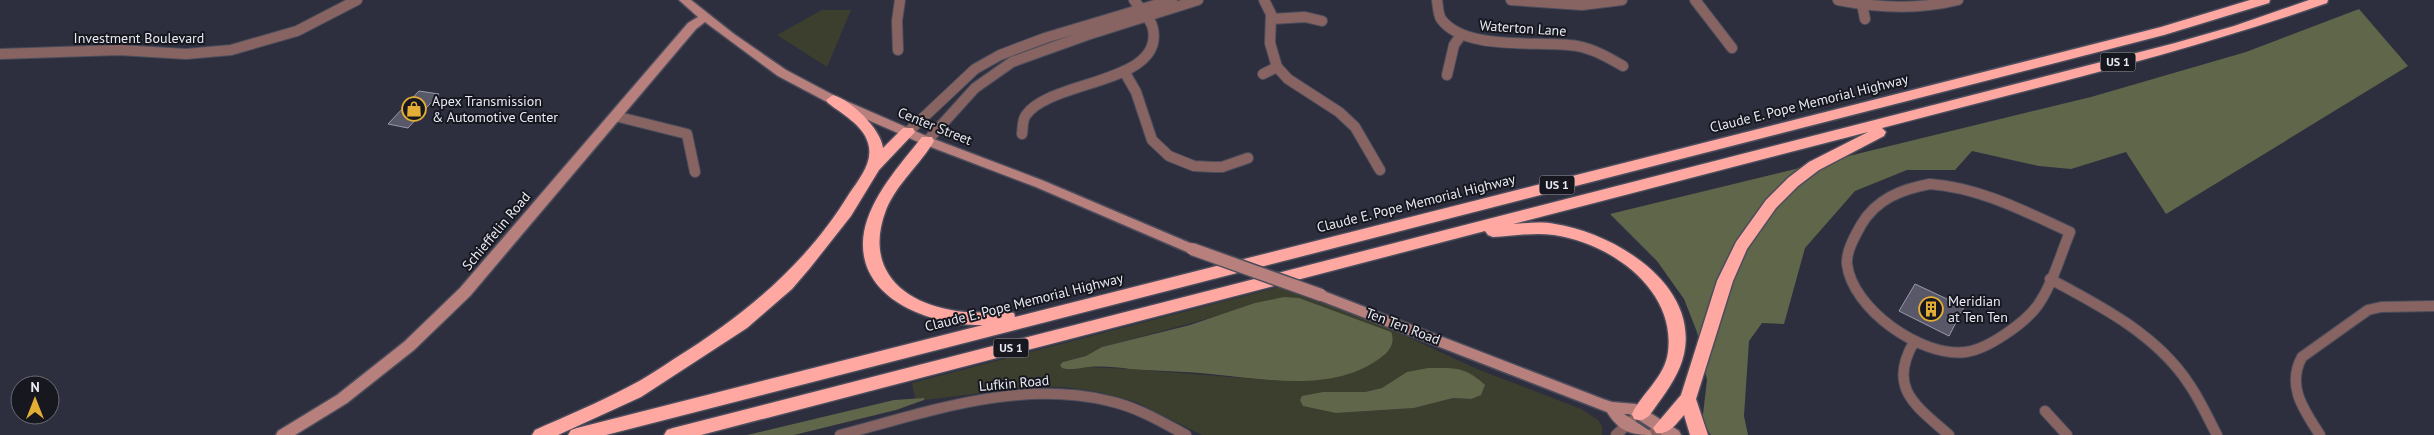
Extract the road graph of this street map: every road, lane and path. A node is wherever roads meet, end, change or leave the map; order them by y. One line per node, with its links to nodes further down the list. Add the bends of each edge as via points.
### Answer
1 (357, 0): 26 (street, Investment Boulevard, via 297,32 226,50 185,54 108,50)
2 (684, 0): 19 (main road, Center Street)
3 (900, 0): 25 (street)
4 (1134, 0): 18 (street)
5 (1172, 0): 18 (street)
6 (1198, 0): 18 (street)
7 (1264, 0): 20 (street)
8 (1437, 0): 23 (street, Waterton Lane, via 1441,18)
9 (1511, 0): 16 (street)
10 (1622, 0): 16 (street)
11 (1695, 0): 24 (street)
12 (1838, 0): 17 (street)
13 (1958, 0): 17 (street, via 1920,6)
14 (2264, 0): 46 (highway, Claude E. Pope Memorial Highway / US 1, via 2164,31)
15 (2322, 0): 34 (highway, US 1, via 2239,29)
16 (1581, 3)
17 (1862, 4): 21 (street)
18 (1143, 13): 29 (street, via 1154,31 1154,48 1142,62); 35 (street, via 1045,38 1000,55 975,69); 37 (street, via 1025,56 1001,68 975,88)
19 (705, 17): 32 (main road, Center Street, via 782,73); 33 (main road, Schieffelin Road, via 692,26)
20 (1271, 19): 22 (street, via 1305,17); 28 (street, via 1272,52)
21 (1865, 19)
22 (1322, 21)
23 (1461, 35): 27 (street, Waterton Lane, via 1486,41 1575,46 1600,53); 31 (street, via 1454,45)
24 (1732, 48)
25 (898, 50)
26 (0, 54)
27 (1623, 66)
28 (1277, 67): 30 (street); 40 (street, via 1288,79 1339,112 1355,127)
29 (1124, 71): 36 (street, via 1040,104 1027,115); 38 (street, via 1136,92 1152,140 1169,156 1194,166 1213,167)
30 (1263, 74)
31 (1447, 75)
32 (833, 100): 35 (main road, Center Street); 39 (highway, via 870,130 878,153)
33 (615, 116): 41 (street, via 687,134); 54 (main road, Schieffelin Road, via 458,299 409,346 342,399)
34 (1910, 116): 42 (highway, US 1); 48 (highway, via 1814,166 1771,204 1741,246 1725,282)
35 (908, 132): 37 (main road, Center Street); 39 (highway)
36 (1022, 134)
37 (927, 141): 43 (main road, Center Street, via 1040,184); 46 (highway, via 905,168 879,210 870,239 875,269 899,298 923,310 952,317)
38 (1248, 158)
39 (874, 166): 55 (highway, via 846,212 812,257 741,323 635,392)
40 (1380, 170)
41 (695, 172)
42 (1461, 232): 51 (highway, via 1530,228 1576,234 1622,253 1642,269 1665,299 1675,322 1677,337 1676,352 1667,378); 57 (highway, US 1)
43 (1192, 249): 49 (main road, Ten Ten Road, bridge, via 1322,295)
44 (2050, 279): 47 (street, via 2037,306 2027,316 1976,348 1966,352 1946,352); 47 (street, via 2070,232 1960,187 1930,184 1893,195 1871,210 1858,231 1847,257 1847,266 1857,294); 65 (street, via 2108,310 2162,351 2189,384)
45 (2434, 306): 66 (street, via 2368,310 2302,357 2294,374 2296,391)
46 (1033, 318): 56 (highway, Claude E. Pope Memorial Highway / US 1)
47 (1914, 342): 63 (street, via 1901,371 1904,385 1915,404)
48 (1688, 400): 53 (highway); 62 (highway)
49 (1612, 408): 51 (main road, Ten Ten Road, via 1631,408); 52 (main road, Ten Ten Road)
50 (2045, 410): 64 (street)
51 (1640, 414): 52 (street); 53 (main road, Ten Ten Road)
52 (1627, 424): 60 (street); 61 (main road, Ten Ten Road)
53 (1662, 433)
54 (283, 435)
55 (542, 435)
56 (577, 435)
57 (673, 435)
58 (840, 435): 59 (street, Lufkin Road, via 996,397 1040,393 1110,401)
59 (1186, 435)
60 (1616, 435)
61 (1646, 435)
62 (1699, 435)
63 (1950, 435)
64 (2068, 435)
65 (2217, 435)
66 (2320, 435)

